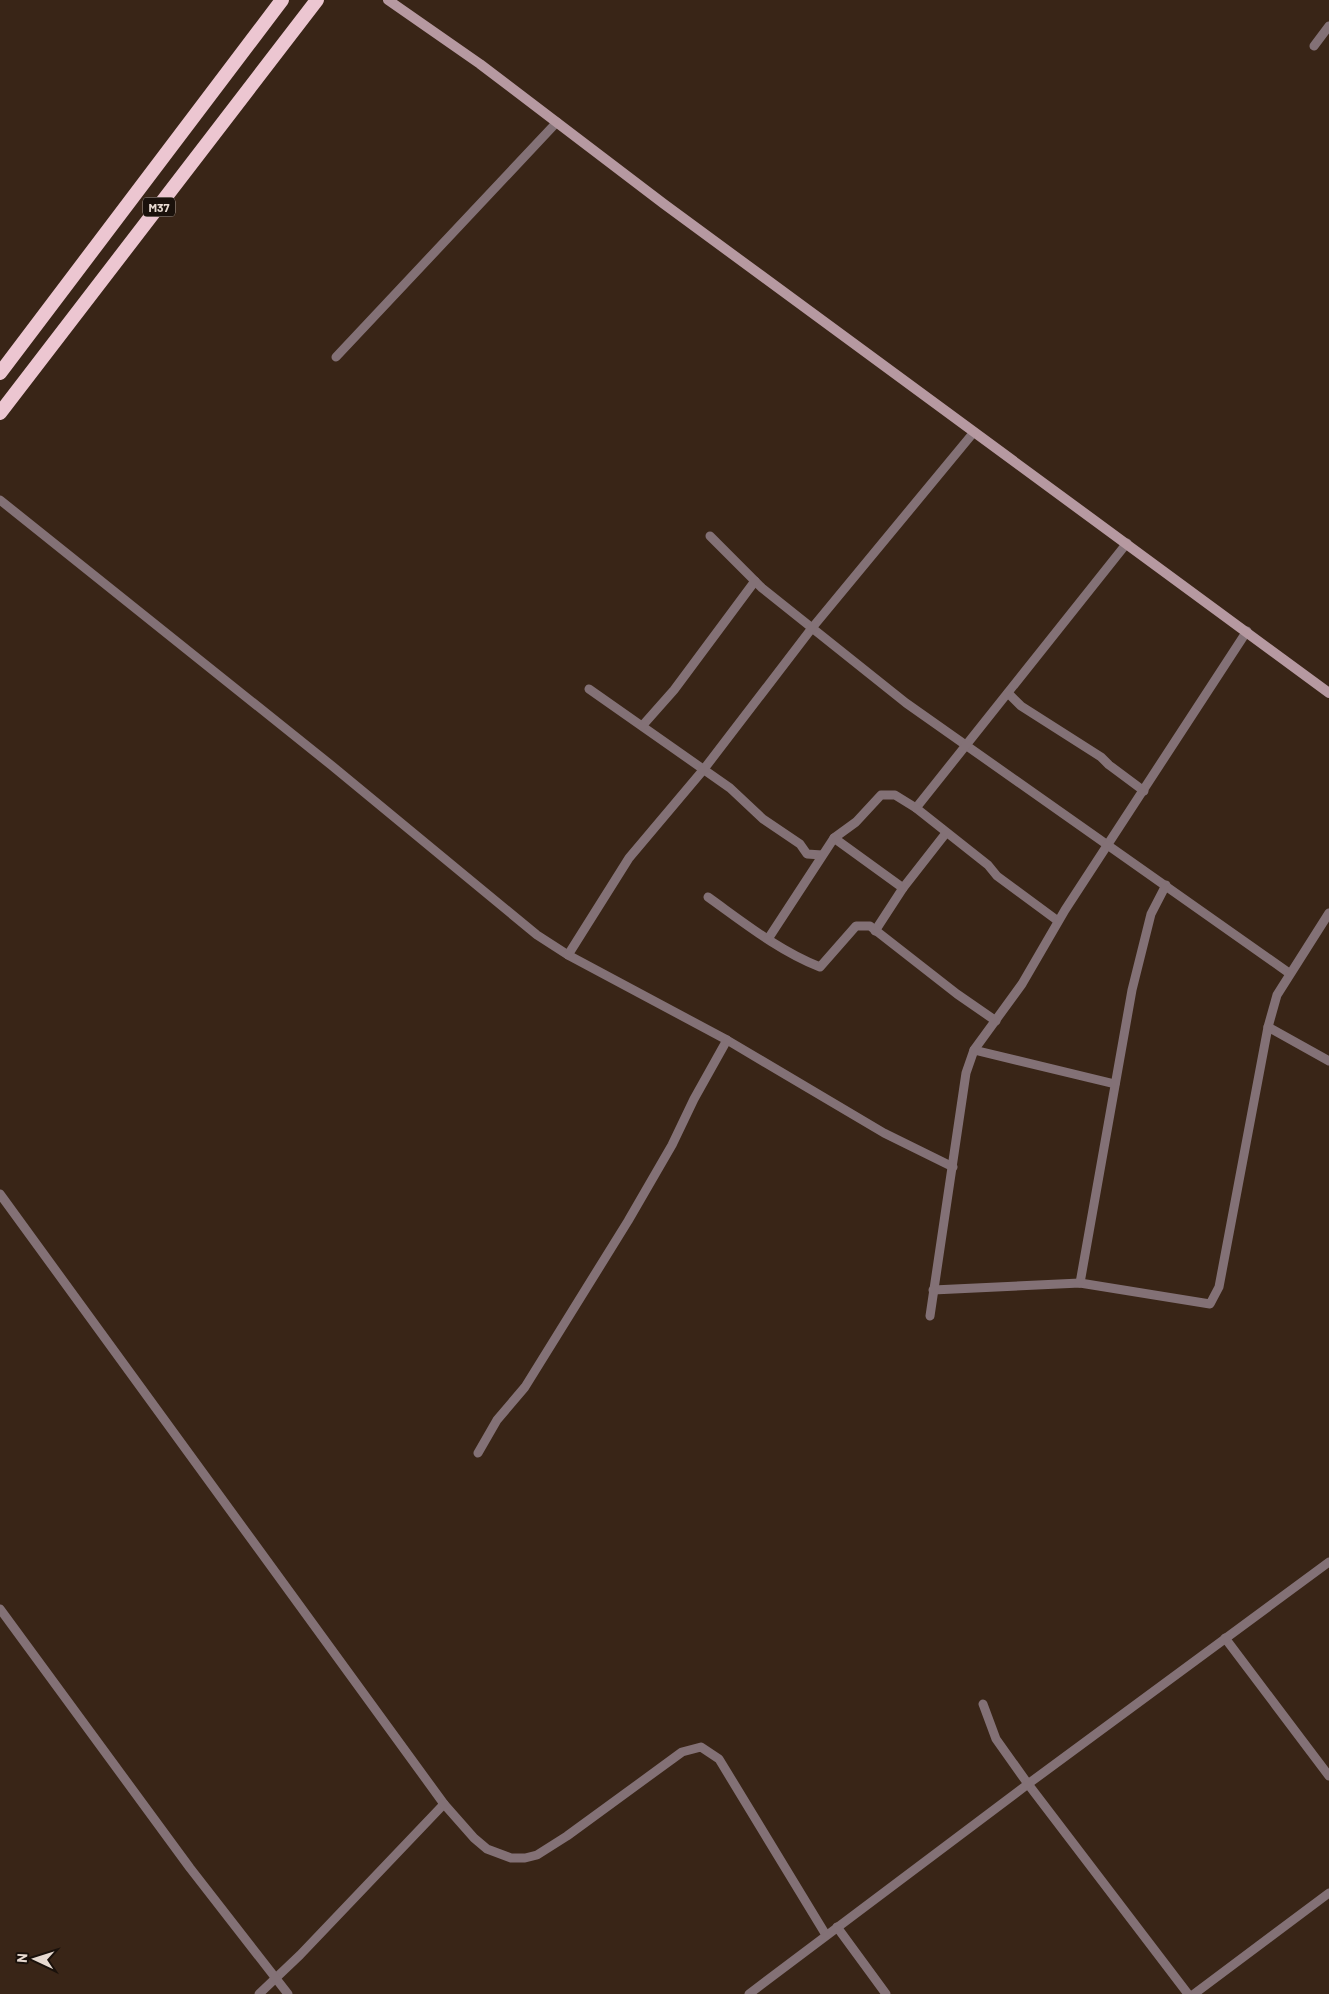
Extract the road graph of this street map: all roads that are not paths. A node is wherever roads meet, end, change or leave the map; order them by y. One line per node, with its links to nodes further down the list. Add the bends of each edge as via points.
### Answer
1 (282, 0): 8 (highway, M37 / M37)
2 (317, 0): 9 (highway, M37 / M37)
3 (388, 0): 6 (main road)
4 (1329, 26): 5 (street)
5 (1314, 46)
6 (557, 122): 7 (street); 10 (main road)
7 (336, 357)
8 (0, 373)
9 (0, 413)
10 (974, 432): 13 (main road); 15 (street)
11 (0, 500): 36 (street, via 537,935)
12 (710, 536): 14 (street)
13 (1127, 543): 16 (main road); 18 (street)
14 (755, 581): 15 (street); 20 (street, via 674,690)
15 (812, 628): 21 (street, via 906,703); 22 (street)
16 (1247, 631): 19 (main road); 23 (street)
17 (589, 689): 20 (street)
18 (1008, 693): 21 (street); 23 (street, via 1021,706 1101,757)
19 (1329, 693)
20 (643, 725): 22 (street)
21 (967, 746): 24 (street); 27 (street)
22 (704, 770): 28 (street, via 800,844 807,854); 36 (street, via 629,858)
23 (1144, 791): 27 (street)
24 (916, 808): 25 (street); 26 (street, via 895,795 881,795 856,822)
25 (946, 833): 30 (street); 33 (street)
26 (834, 838): 28 (street); 30 (street)
27 (1108, 844): 29 (street); 33 (street)
28 (822, 855): 35 (street)
29 (1166, 885): 37 (street); 43 (street, via 1149,922 1132,990)
30 (903, 888): 34 (street)
31 (708, 897): 35 (street)
32 (1329, 913): 37 (street)
33 (1058, 921): 38 (street, via 1022,984)
34 (875, 931): 35 (street, via 870,926 856,926 820,967); 38 (street)
35 (768, 939)
36 (568, 955): 40 (street)
37 (1289, 973): 39 (street, via 1277,995)
38 (996, 1020): 41 (street)
39 (1268, 1027): 42 (street); 46 (street, via 1219,1287 1210,1304)
40 (727, 1040): 44 (street, via 884,1132); 49 (street, via 628,1221 525,1387 497,1420)
41 (974, 1050): 43 (street); 44 (street, via 966,1073)
42 (1329, 1061)
43 (1115, 1084): 46 (street)
44 (953, 1168): 47 (street)
45 (0, 1194): 56 (street)
46 (1080, 1283): 47 (street)
47 (933, 1290): 48 (street)
48 (930, 1316)
49 (478, 1452)
50 (1329, 1562): 52 (street)
51 (0, 1609): 60 (street, via 190,1868)
52 (1225, 1638): 54 (street); 55 (street)
53 (983, 1704): 55 (street, via 996,1739)
54 (1329, 1776)
55 (1028, 1784): 58 (street); 65 (street)
56 (444, 1804): 59 (street, via 487,1849 511,1858 525,1858 537,1855 567,1836 682,1752 701,1747 719,1759); 60 (street)
57 (1329, 1893): 66 (street)
58 (837, 1927): 59 (street); 64 (street)
59 (826, 1935): 63 (street)
60 (276, 1978): 61 (street); 62 (street)
61 (259, 1994)
62 (288, 1994)
63 (749, 1994)
64 (886, 1994)
65 (1188, 1994)
66 (1194, 1994)

